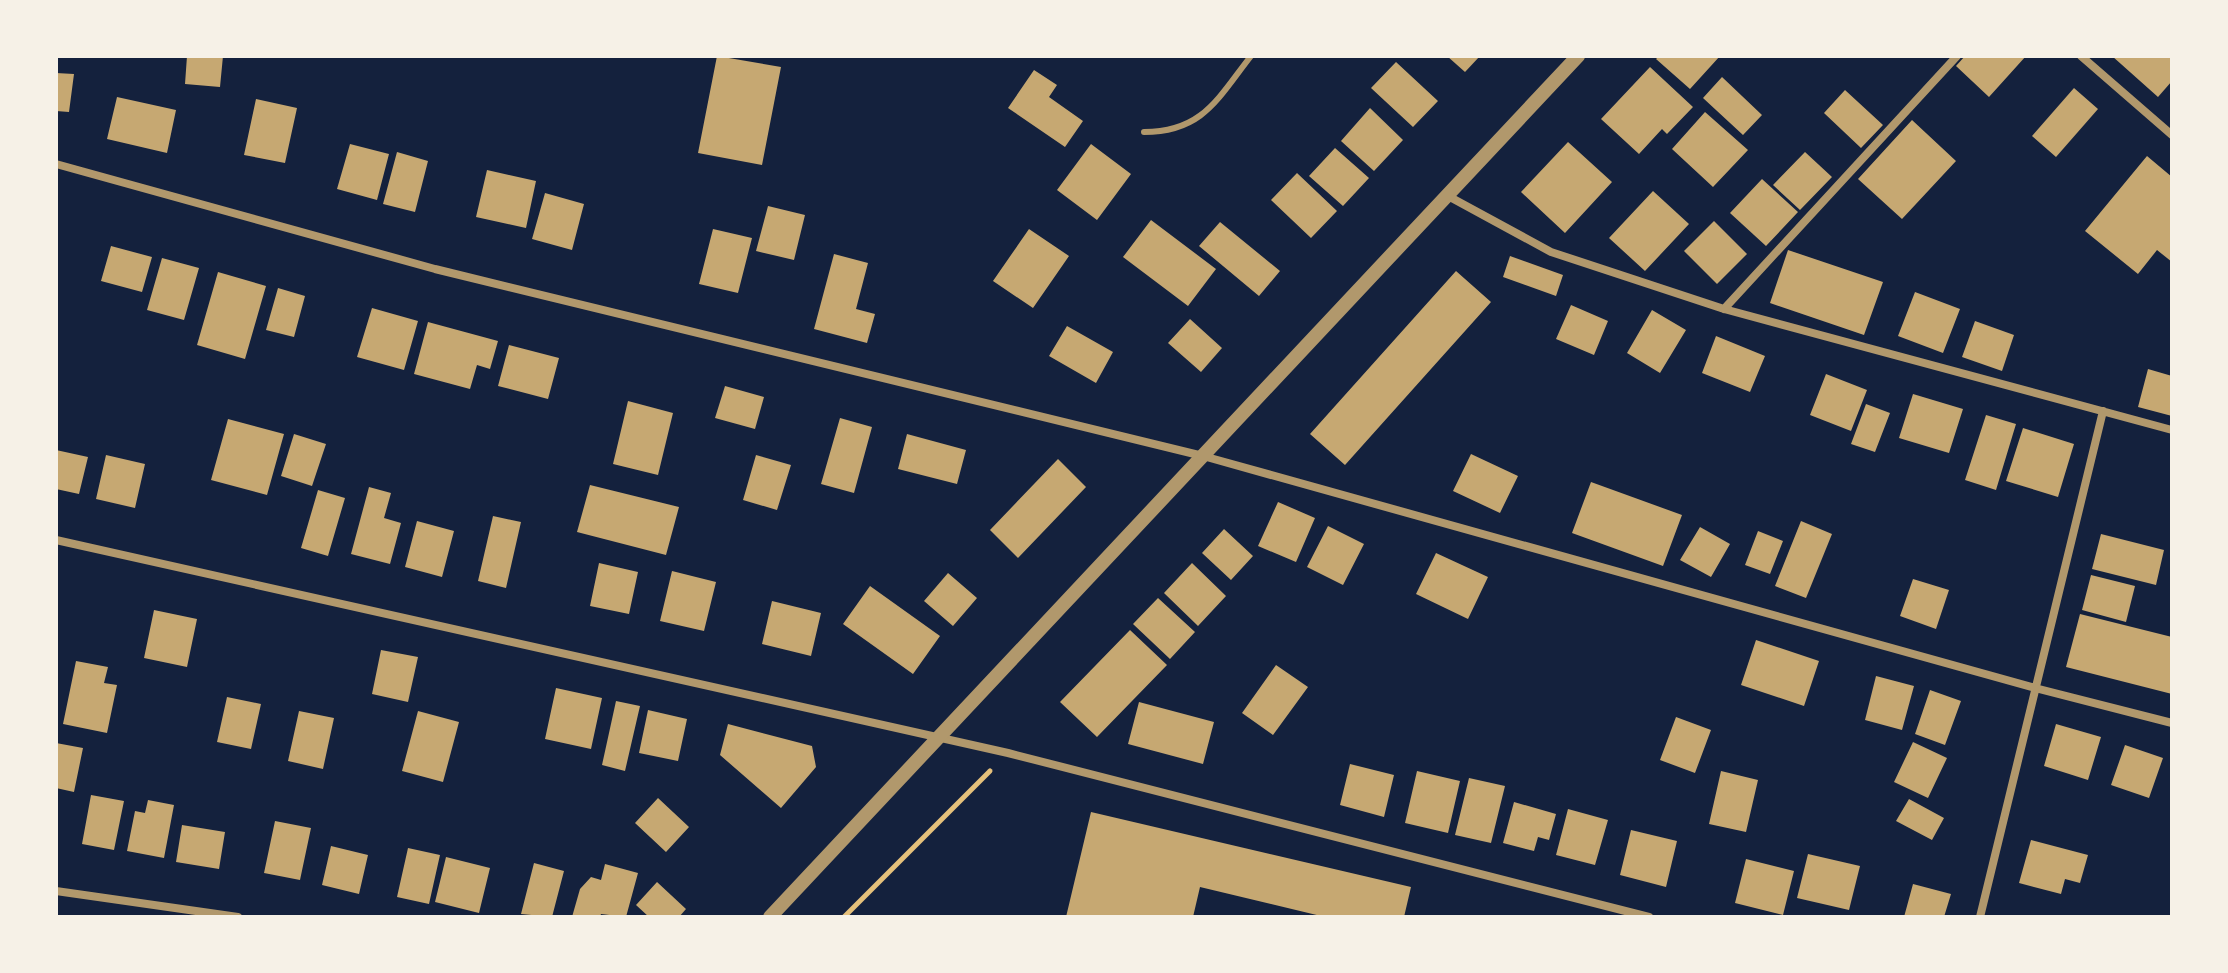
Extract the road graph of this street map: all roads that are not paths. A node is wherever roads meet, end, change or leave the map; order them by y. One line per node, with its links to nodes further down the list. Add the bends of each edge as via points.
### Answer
1 (1251, 56): 5 (lane, via 1199,118 1168,132)
2 (1957, 56): 9 (street)
3 (2081, 56): 6 (street)
4 (1572, 58): 8 (street)
5 (1144, 132)
6 (2172, 135)
7 (56, 164): 12 (street, via 435,269)
8 (1448, 196): 9 (street, via 1551,252); 12 (street)
9 (1724, 309): 10 (street)
10 (2103, 411): 11 (street); 14 (street)
11 (2172, 430)
12 (1203, 456): 14 (street); 16 (street)
13 (56, 540): 16 (street)
14 (2035, 688): 15 (street); 21 (street)
15 (2172, 723)
16 (940, 737): 19 (street); 20 (street)
17 (56, 891): 18 (street)
18 (238, 917)
19 (770, 917)
20 (1649, 917)
21 (1980, 917)

